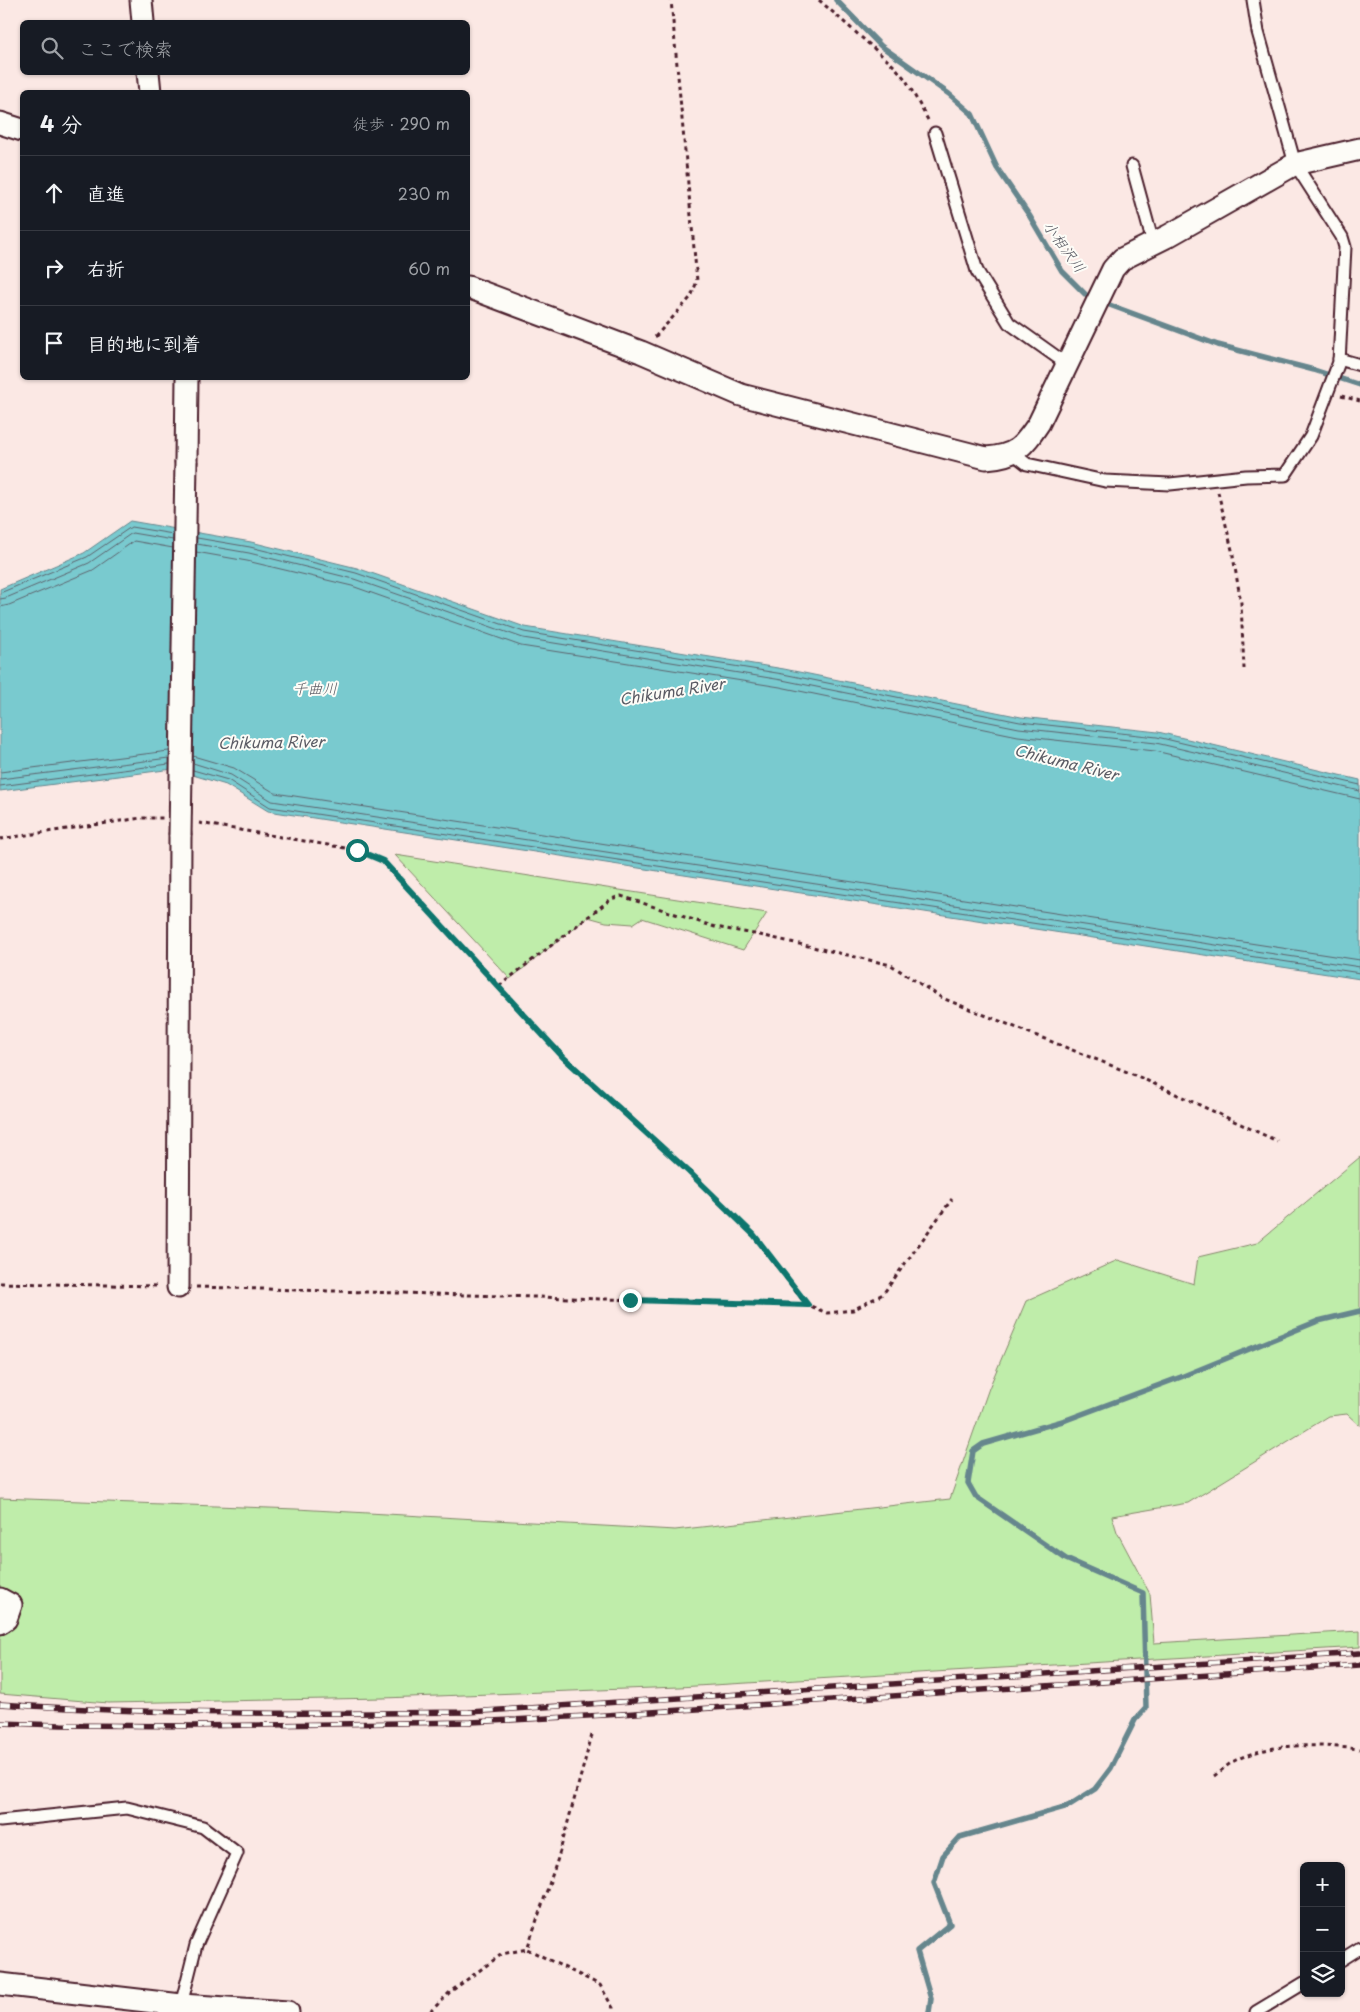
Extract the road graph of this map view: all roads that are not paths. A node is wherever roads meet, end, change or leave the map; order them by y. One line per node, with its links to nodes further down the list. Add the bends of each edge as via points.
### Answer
1 (141, 0): 3 (street)
2 (1253, 0): 10 (lane, via 1258,32)
3 (143, 20)
4 (148, 75): 5 (street)
5 (150, 90)
6 (0, 123): 7 (street)
7 (20, 129)
8 (935, 133): 15 (lane, via 977,271 1009,323)
9 (1360, 149): 10 (street)
10 (1295, 164): 12 (street); 14 (lane, via 1342,237 1345,247)
11 (1132, 166): 12 (lane)
12 (1153, 243): 15 (street, via 1122,259 1113,269)
13 (470, 288): 18 (street, via 641,352 741,395 986,458)
14 (1339, 360): 16 (lane); 18 (lane, via 1311,436 1286,474 1170,484 1105,480 1027,464)
15 (1068, 365): 18 (street, via 1040,423)
16 (1360, 366)
17 (187, 380): 19 (street, bridge, via 186,828)
18 (1013, 453)
19 (178, 1287)
20 (0, 1599): 21 (street, via 11,1605 6,1619)
21 (0, 1623)
22 (0, 1821): 27 (lane, via 127,1808 203,1827 237,1853 196,1945)
23 (1360, 1948): 24 (lane)
24 (1345, 1957)
25 (0, 1984): 27 (street)
26 (1300, 1985): 29 (lane)
27 (181, 2008): 28 (street)
28 (288, 2012)
29 (1256, 2012)

